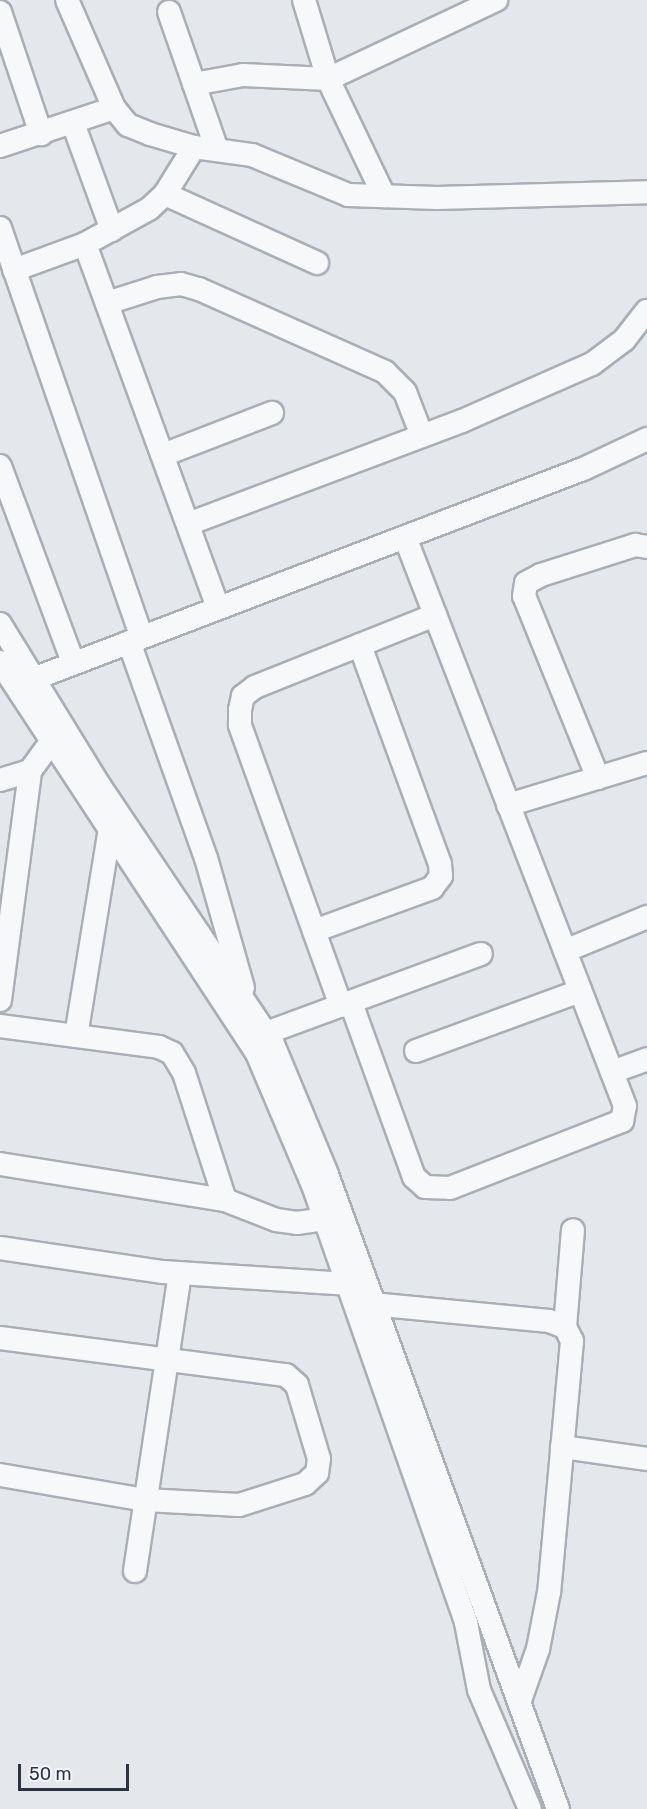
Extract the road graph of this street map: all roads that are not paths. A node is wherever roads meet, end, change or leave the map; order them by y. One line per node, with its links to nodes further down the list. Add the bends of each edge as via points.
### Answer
1 (68, 0): 8 (street)
2 (304, 0): 6 (street)
3 (496, 0): 6 (street)
4 (0, 12): 10 (street)
5 (169, 12): 7 (street)
6 (328, 79): 7 (street, via 243,75); 16 (street)
7 (194, 84): 13 (street)
8 (114, 108): 9 (street); 12 (street, via 128,125)
9 (73, 123): 10 (street); 18 (street)
10 (41, 134): 11 (street)
11 (0, 146)
12 (195, 147): 13 (street); 15 (street)
13 (217, 150): 16 (street, via 252,155 348,195)
14 (647, 192): 16 (street)
15 (165, 194): 18 (street, via 149,210); 20 (street)
16 (384, 196)
17 (0, 228): 21 (street)
18 (112, 230): 19 (street)
19 (85, 244): 21 (street); 22 (street)
20 (317, 263)
21 (14, 270): 35 (street)
22 (107, 303): 25 (street, via 157,287 181,285 199,289 385,372 405,392); 27 (street)
23 (647, 311): 25 (street, via 624,340 592,364)
24 (272, 413): 27 (street)
25 (423, 436): 29 (street)
26 (647, 439): 30 (street, via 583,469)
27 (163, 455): 29 (street)
28 (0, 466): 38 (street)
29 (188, 524): 32 (street)
30 (405, 537): 32 (street); 33 (street)
31 (647, 547): 43 (street, via 635,545 540,574 526,583 524,596)
32 (218, 607): 35 (street)
33 (435, 615): 36 (street); 45 (street)
34 (0, 624): 39 (street)
35 (135, 640): 38 (street); 55 (street, via 206,858)
36 (360, 645): 48 (street, via 255,687 243,696 240,710 240,724); 48 (street, via 441,876 432,888)
37 (0, 662): 39 (street)
38 (74, 662): 39 (street)
39 (15, 683): 40 (street); 55 (street, via 99,785)
40 (52, 741): 42 (street); 46 (street)
41 (647, 763): 43 (street)
42 (30, 771): 44 (street); 49 (street)
43 (598, 778): 45 (street)
44 (0, 780)
45 (508, 805): 50 (street)
46 (110, 828): 58 (street); 64 (street, via 256,1051)
47 (647, 917): 50 (street)
48 (314, 931): 54 (street)
49 (3, 948): 53 (street)
50 (565, 951): 52 (street)
51 (481, 954): 54 (street)
52 (580, 991): 59 (street); 61 (street)
53 (0, 1000)
54 (346, 1005): 57 (street); 61 (street, via 414,1177 425,1187 450,1188 622,1121 625,1106)
55 (249, 1008): 57 (street)
56 (0, 1026): 58 (street)
57 (266, 1033): 69 (street, via 326,1172)
58 (76, 1036): 63 (street, via 159,1047 172,1053 184,1073)
59 (416, 1051)
60 (647, 1059): 61 (street)
61 (612, 1072)
62 (0, 1164): 63 (street)
63 (225, 1200): 64 (street, via 276,1220 297,1223)
64 (325, 1219): 68 (street)
65 (573, 1230): 70 (street)
66 (0, 1248): 67 (street)
67 (180, 1273): 68 (street); 72 (street)
68 (347, 1284): 79 (street, via 466,1623 479,1690)
69 (372, 1304): 70 (street, via 549,1321); 78 (street)
70 (565, 1328): 73 (street, via 572,1341)
71 (0, 1338): 72 (street)
72 (166, 1362): 76 (street); 76 (street, via 286,1375 297,1385 319,1459 317,1473 305,1484 239,1505)
73 (562, 1447): 74 (street); 78 (street, via 549,1592 538,1649)
74 (647, 1459)
75 (0, 1475): 76 (street)
76 (145, 1500): 77 (street)
77 (135, 1571)
78 (519, 1703): 80 (street)
79 (530, 1809)
80 (558, 1809)

